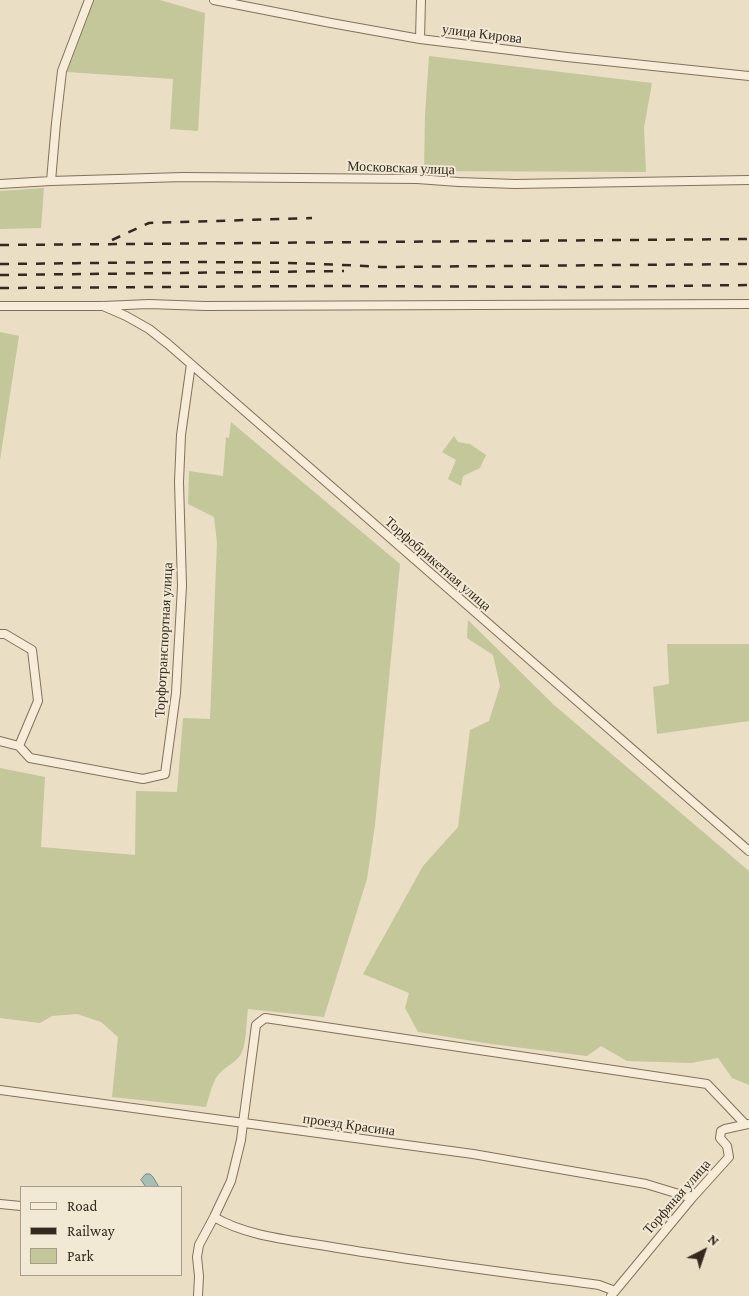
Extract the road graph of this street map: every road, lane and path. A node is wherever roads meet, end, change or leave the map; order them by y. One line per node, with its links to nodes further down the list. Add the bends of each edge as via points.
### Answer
1 (89, 0): 7 (street, via 62,71)
2 (214, 0): 4 (street, улица Кирова)
3 (421, 0): 4 (street)
4 (420, 39): 5 (street, улица Кирова)
5 (749, 76)
6 (749, 180): 7 (street, Московская улица, via 515,184 416,179 183,177)
7 (51, 181): 8 (street, Московская улица)
8 (0, 184)
9 (749, 304): 11 (street, Торфобрикетная улица)
10 (0, 306): 11 (street, Торфобрикетная улица)
11 (103, 306): 12 (street, Торфобрикетная улица, via 149,329)
12 (191, 364): 15 (street, Торфотранспортная улица, via 181,435 182,586 177,683 165,774 143,779 30,758); 16 (street, Торфобрикетная улица)
13 (0, 634): 15 (street, via 32,650 38,701)
14 (0, 741): 15 (street, Торфотранспортная улица)
15 (19, 746)
16 (749, 851)
17 (0, 1090): 18 (street, проезд Красина)
18 (242, 1123): 19 (street, via 256,1024 265,1018 707,1084); 20 (street, проезд Красина, via 473,1154 646,1184); 23 (street, via 231,1181)
19 (747, 1124): 20 (street, Торфяная улица, via 721,1131 720,1138 727,1146 729,1157)
20 (692, 1198): 24 (street, Торфяная улица)
21 (0, 1204): 22 (street)
22 (20, 1206)
23 (214, 1217): 24 (street, via 234,1227 273,1237 383,1256 599,1285); 25 (street, via 199,1245)
24 (613, 1294)
25 (198, 1296)

